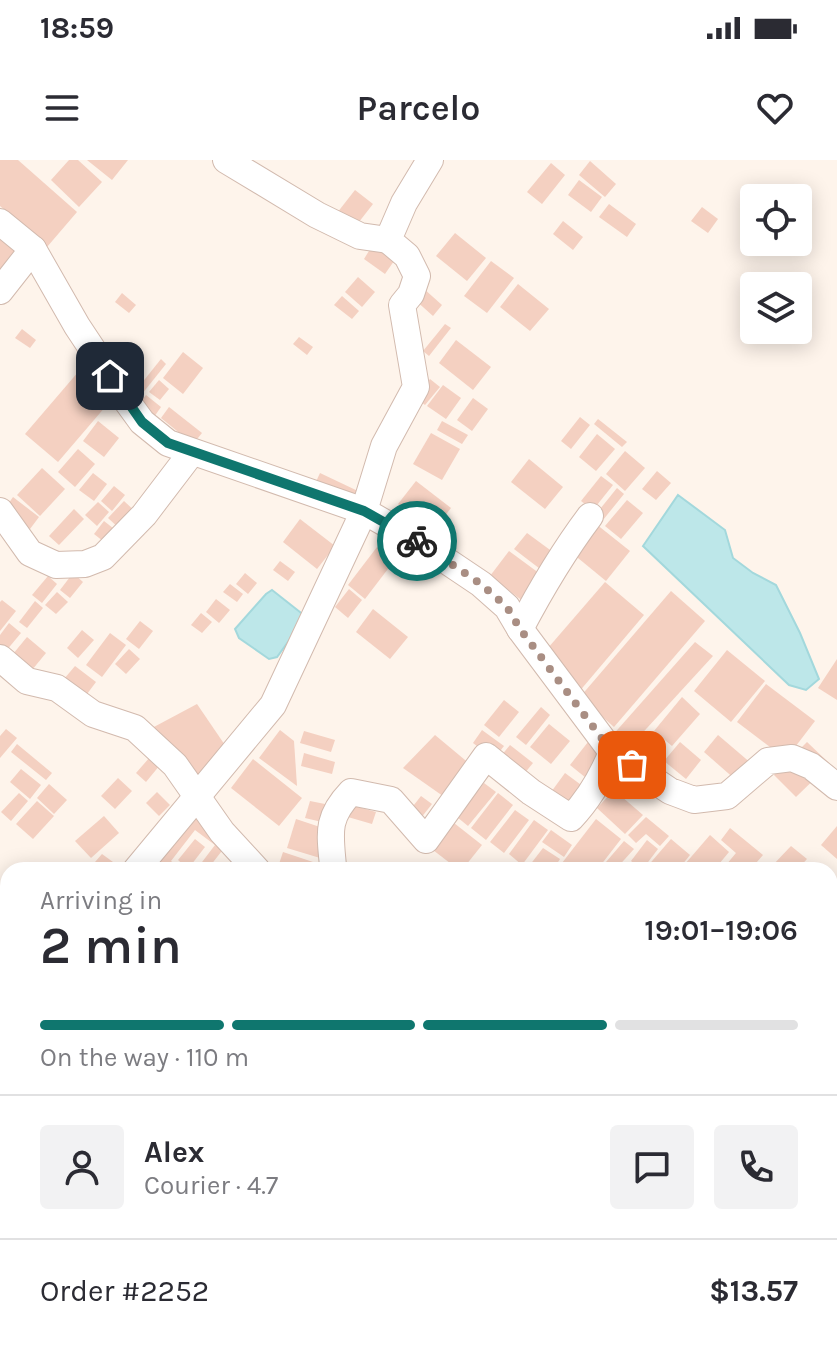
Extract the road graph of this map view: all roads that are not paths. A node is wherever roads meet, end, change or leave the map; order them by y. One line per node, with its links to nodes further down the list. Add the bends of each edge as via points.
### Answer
1 (226, 160): 4 (street, via 317,215 360,236)
2 (430, 160): 4 (street)
3 (0, 222): 5 (street)
4 (388, 240): 9 (street, via 407,256 417,276 402,305 416,387 384,446)
5 (33, 249): 6 (street); 7 (street, via 142,422 168,443)
6 (0, 291)
7 (192, 452): 8 (street, via 144,515 103,557 85,564 56,565 30,553); 9 (street)
8 (0, 511)
9 (364, 511): 11 (street, via 481,584 507,607); 15 (street, via 273,705)
10 (590, 516): 11 (street)
11 (520, 629): 13 (street)
12 (0, 658): 15 (street, via 27,681 57,688 93,714 135,728 175,765)
13 (612, 752): 14 (street, via 670,791 694,800 727,796 768,761 792,758); 18 (street, via 601,778 571,818 486,756 426,840 391,800 351,792 332,819)
14 (837, 787)
15 (197, 797): 16 (street); 17 (street)
16 (143, 862)
17 (250, 862)
18 (333, 862)

